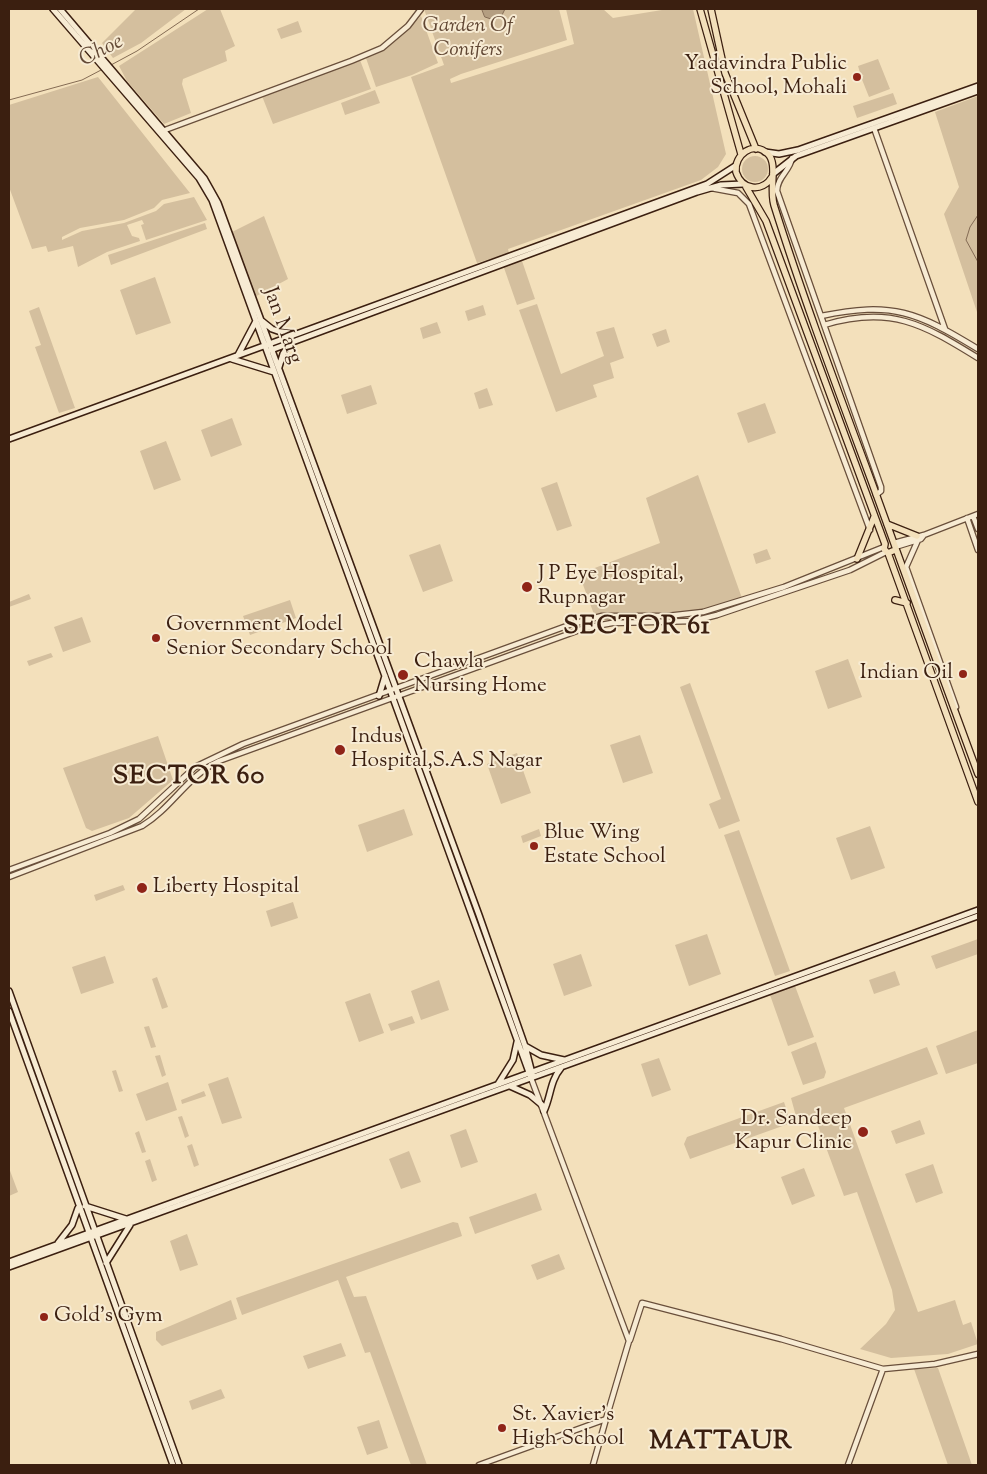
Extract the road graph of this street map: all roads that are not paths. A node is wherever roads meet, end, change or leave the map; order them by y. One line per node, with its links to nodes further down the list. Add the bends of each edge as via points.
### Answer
1 (53, 9): 6 (main road, Jan Marg)
2 (60, 9): 6 (main road, Jan Marg)
3 (421, 9): 11 (street, via 408,26 382,48)
4 (700, 9): 14 (main road)
5 (710, 9): 12 (main road, via 725,73)
6 (97, 58): 7 (main road, Jan Marg)
7 (113, 77): 11 (main road, Jan Marg); 20 (main road, Jan Marg, via 199,178)
8 (978, 86): 13 (main road, via 798,150 779,154)
9 (978, 91): 10 (main road)
10 (874, 128): 15 (main road); 24 (street)
11 (165, 130): 20 (main road, Jan Marg, via 204,178)
12 (756, 149): 13 (main road); 14 (main road)
13 (764, 151): 17 (main road, via 773,161)
14 (741, 154): 16 (main road)
15 (792, 158): 17 (main road); 21 (street, via 779,179 777,191)
16 (735, 166): 18 (main road, via 736,175); 25 (main road, via 707,184)
17 (772, 176): 18 (main road, via 762,186); 33 (main road, via 774,206)
18 (744, 185): 19 (main road, via 726,184); 35 (main road, via 766,221)
19 (711, 188): 25 (main road); 39 (street, via 738,193 749,204)
20 (219, 211): 22 (main road, Jan Marg); 22 (main road, Jan Marg, via 220,222)
21 (821, 316): 23 (street); 24 (street, via 862,308 897,310)
22 (259, 321): 25 (main road); 26 (main road, Jan Marg); 28 (main road)
23 (824, 324): 30 (street, via 863,316 895,317 928,328); 33 (street, via 881,487)
24 (945, 329): 27 (street)
25 (292, 339): 26 (main road); 31 (main road)
26 (268, 347): 28 (main road); 31 (main road, Jan Marg)
27 (978, 349)
28 (238, 356): 29 (main road)
29 (230, 358): 31 (main road); 32 (main road)
30 (978, 358)
31 (276, 370): 50 (main road); 51 (main road, Jan Marg)
32 (9, 439)
33 (876, 495): 37 (main road)
34 (976, 515): 36 (street); 38 (street)
35 (874, 517): 39 (main road); 42 (main road)
36 (967, 518): 40 (street); 43 (street)
37 (887, 524): 40 (main road); 41 (main road)
38 (978, 529)
39 (870, 531): 44 (main road)
40 (920, 537): 41 (street); 45 (street, via 906,565)
41 (894, 546): 42 (main road); 42 (main road); 45 (main road)
42 (886, 549): 44 (street); 47 (main road); 49 (street, via 827,578 717,615 678,622)
43 (978, 550)
44 (857, 559): 48 (street, via 784,587 703,612)
45 (916, 597): 54 (street); 55 (main road)
46 (895, 600): 47 (main road)
47 (907, 603): 56 (main road)
48 (630, 616): 49 (street); 51 (street, via 602,616 572,624)
49 (630, 622): 53 (street, via 585,628)
50 (385, 676): 51 (main road); 52 (main road)
51 (393, 691): 52 (street); 53 (main road)
52 (379, 696): 57 (street, via 243,744 206,761 187,773 139,819)
53 (396, 697): 58 (street, via 219,761 194,777 161,812 142,826); 63 (main road); 64 (main road)
54 (978, 768)
55 (978, 774)
56 (978, 802)
57 (9, 870)
58 (9, 877)
59 (978, 910): 65 (main road)
60 (978, 916): 66 (main road)
61 (9, 991): 71 (main road)
62 (9, 1012): 72 (main road)
63 (516, 1038): 67 (main road); 68 (main road, via 512,1060)
64 (525, 1046): 65 (main road, via 541,1055); 67 (main road)
65 (565, 1060): 67 (main road)
66 (563, 1066): 67 (main road); 70 (main road, via 553,1079 550,1098)
67 (532, 1077): 68 (main road); 69 (main road); 70 (street)
68 (498, 1085): 73 (main road)
69 (509, 1086): 70 (main road, via 527,1094); 73 (main road)
70 (543, 1108): 79 (street)
71 (85, 1206): 73 (main road); 74 (main road)
72 (78, 1207): 74 (main road); 75 (main road, via 68,1232)
73 (130, 1222): 74 (main road); 77 (main road)
74 (93, 1235): 75 (main road); 77 (main road); 78 (main road); 83 (main road)
75 (56, 1245): 76 (main road)
76 (9, 1262)
77 (106, 1263): 84 (main road)
78 (9, 1267)
79 (629, 1341): 81 (street, via 642,1303); 82 (street)
80 (978, 1354): 81 (street, via 935,1364)
81 (883, 1369): 87 (street)
82 (606, 1419): 85 (street); 86 (street)
83 (173, 1465)
84 (179, 1465)
85 (479, 1465)
86 (592, 1465)
87 (848, 1465)

